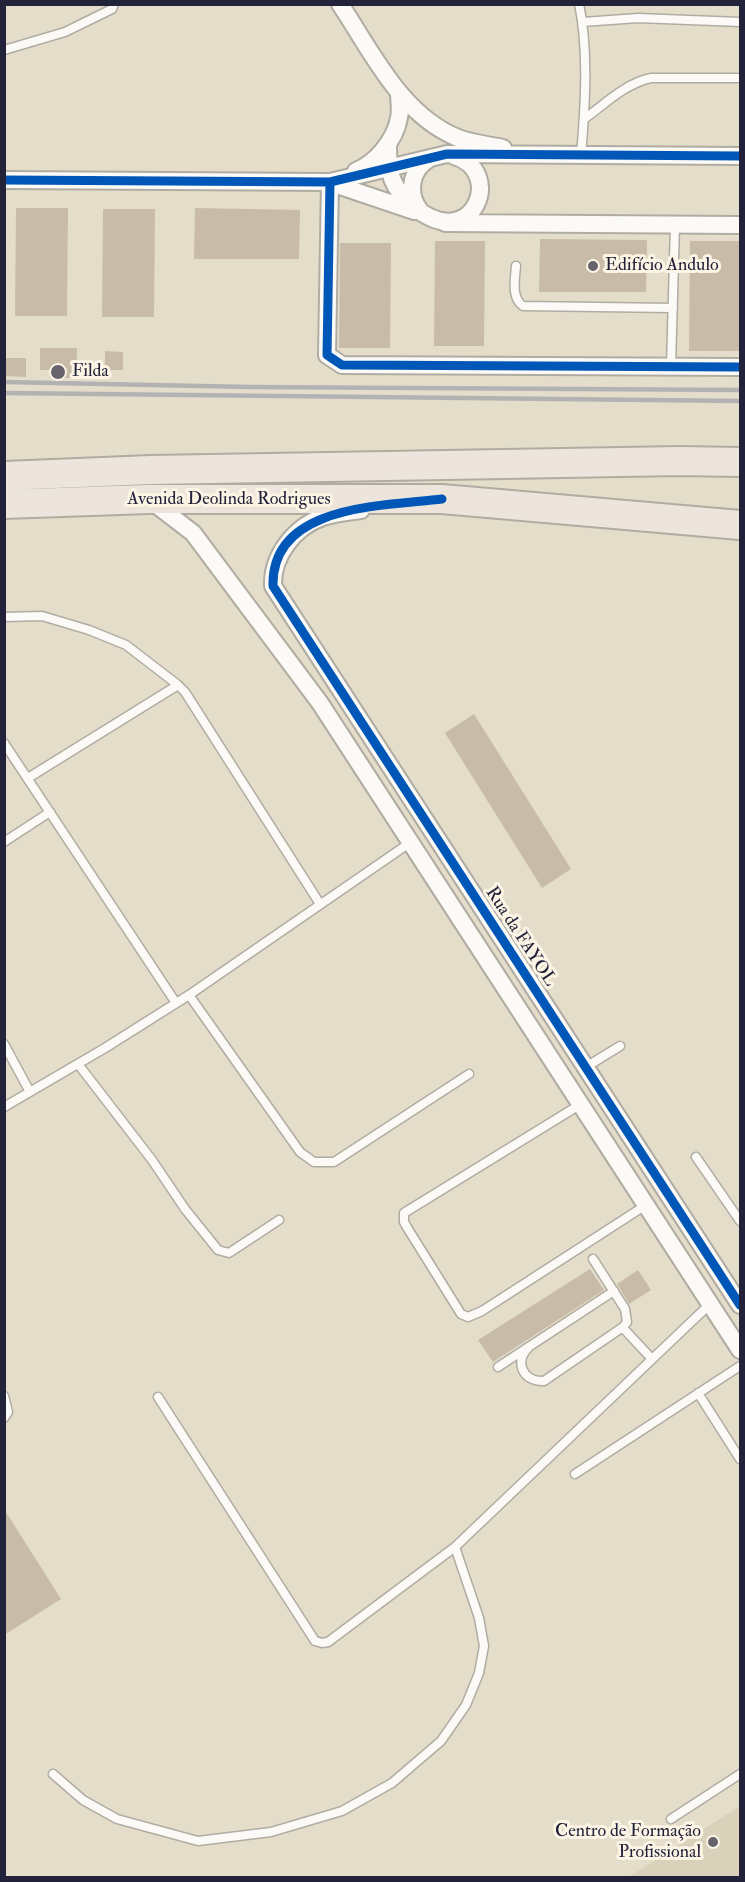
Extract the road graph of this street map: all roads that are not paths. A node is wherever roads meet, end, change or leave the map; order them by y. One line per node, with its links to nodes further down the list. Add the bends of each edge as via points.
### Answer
1 (114, 4): 6 (lane, via 112,9 65,32)
2 (340, 4): 8 (street)
3 (579, 4): 5 (lane)
4 (741, 21): 5 (lane, via 638,18)
5 (583, 22): 9 (lane)
6 (4, 51)
7 (741, 78): 9 (lane, via 642,80)
8 (399, 93): 10 (street, via 399,118); 12 (street, via 425,120 458,138)
9 (584, 118): 13 (lane)
10 (388, 145): 15 (street); 17 (street, via 369,166)
11 (441, 155): 12 (street); 15 (street); 18 (street, via 424,162 412,182 412,194); 19 (street, via 467,161 479,178 480,189 478,200 466,217)
12 (537, 155): 13 (street)
13 (581, 155): 14 (street)
14 (741, 156)
15 (388, 169): 17 (street); 18 (street, via 395,186)
16 (4, 180): 17 (street)
17 (330, 182): 18 (street); 24 (street, via 327,355 342,365)
18 (423, 214): 19 (street)
19 (445, 223): 20 (street)
20 (675, 225): 21 (street); 23 (lane)
21 (741, 225)
22 (516, 266): 23 (lane, via 515,296 523,306)
23 (673, 308): 24 (lane)
24 (671, 367): 25 (street)
25 (741, 367)
26 (741, 462): 27 (highway, Avenida Deolinda Rodrigues, via 151,470)
27 (4, 476)
28 (149, 499): 29 (highway, Avenida Deolinda Rodrigues); 30 (highway, Avenida Deolinda Rodrigues); 37 (street, via 193,533 320,703)
29 (442, 499): 31 (highway, Avenida Deolinda Rodrigues); 45 (street, Rua da FAYOL, via 322,518 307,525 279,555 273,586)
30 (4, 504)
31 (741, 525)
32 (4, 617): 33 (lane, via 42,616 89,630 126,645)
33 (178, 685): 35 (lane); 39 (lane)
34 (4, 743): 35 (lane)
35 (28, 778): 36 (lane)
36 (50, 812): 38 (lane); 41 (lane)
37 (411, 841): 39 (lane); 48 (street)
38 (4, 842)
39 (320, 904): 40 (lane)
40 (189, 995): 41 (lane); 46 (lane, via 300,1152 314,1162 334,1162)
41 (176, 1003): 44 (lane)
42 (4, 1044): 47 (lane)
43 (620, 1046): 45 (lane)
44 (78, 1064): 47 (lane); 52 (lane, via 218,1250 229,1253)
45 (586, 1067): 57 (street, Rua da FAYOL)
46 (469, 1074)
47 (30, 1092): 49 (lane)
48 (582, 1104): 51 (street); 51 (lane, via 404,1213 408,1230 461,1314 468,1317 482,1311)
49 (4, 1107)
50 (696, 1157): 53 (lane)
51 (646, 1205): 56 (street)
52 (279, 1220)
53 (741, 1221)
54 (593, 1259): 55 (lane)
55 (614, 1291): 58 (lane, via 627,1316); 59 (lane)
56 (710, 1303): 60 (street); 61 (lane)
57 (741, 1305)
58 (622, 1328): 59 (lane, via 544,1381 532,1380 524,1373 521,1362); 61 (lane)
59 (529, 1347): 63 (lane)
60 (741, 1350)
61 (652, 1359): 70 (lane)
62 (741, 1366): 64 (lane)
63 (498, 1367)
64 (698, 1394): 68 (lane); 69 (lane)
65 (4, 1396): 67 (lane, via 8,1412)
66 (158, 1397): 70 (lane, via 315,1641 328,1642)
67 (4, 1418)
68 (741, 1459)
69 (575, 1474)
70 (455, 1547): 71 (lane, via 479,1618 484,1646 479,1673 466,1705 441,1741 392,1782 342,1811 272,1832 198,1841 117,1819 82,1800)
71 (53, 1774)
72 (741, 1774): 73 (lane)
73 (671, 1819)

